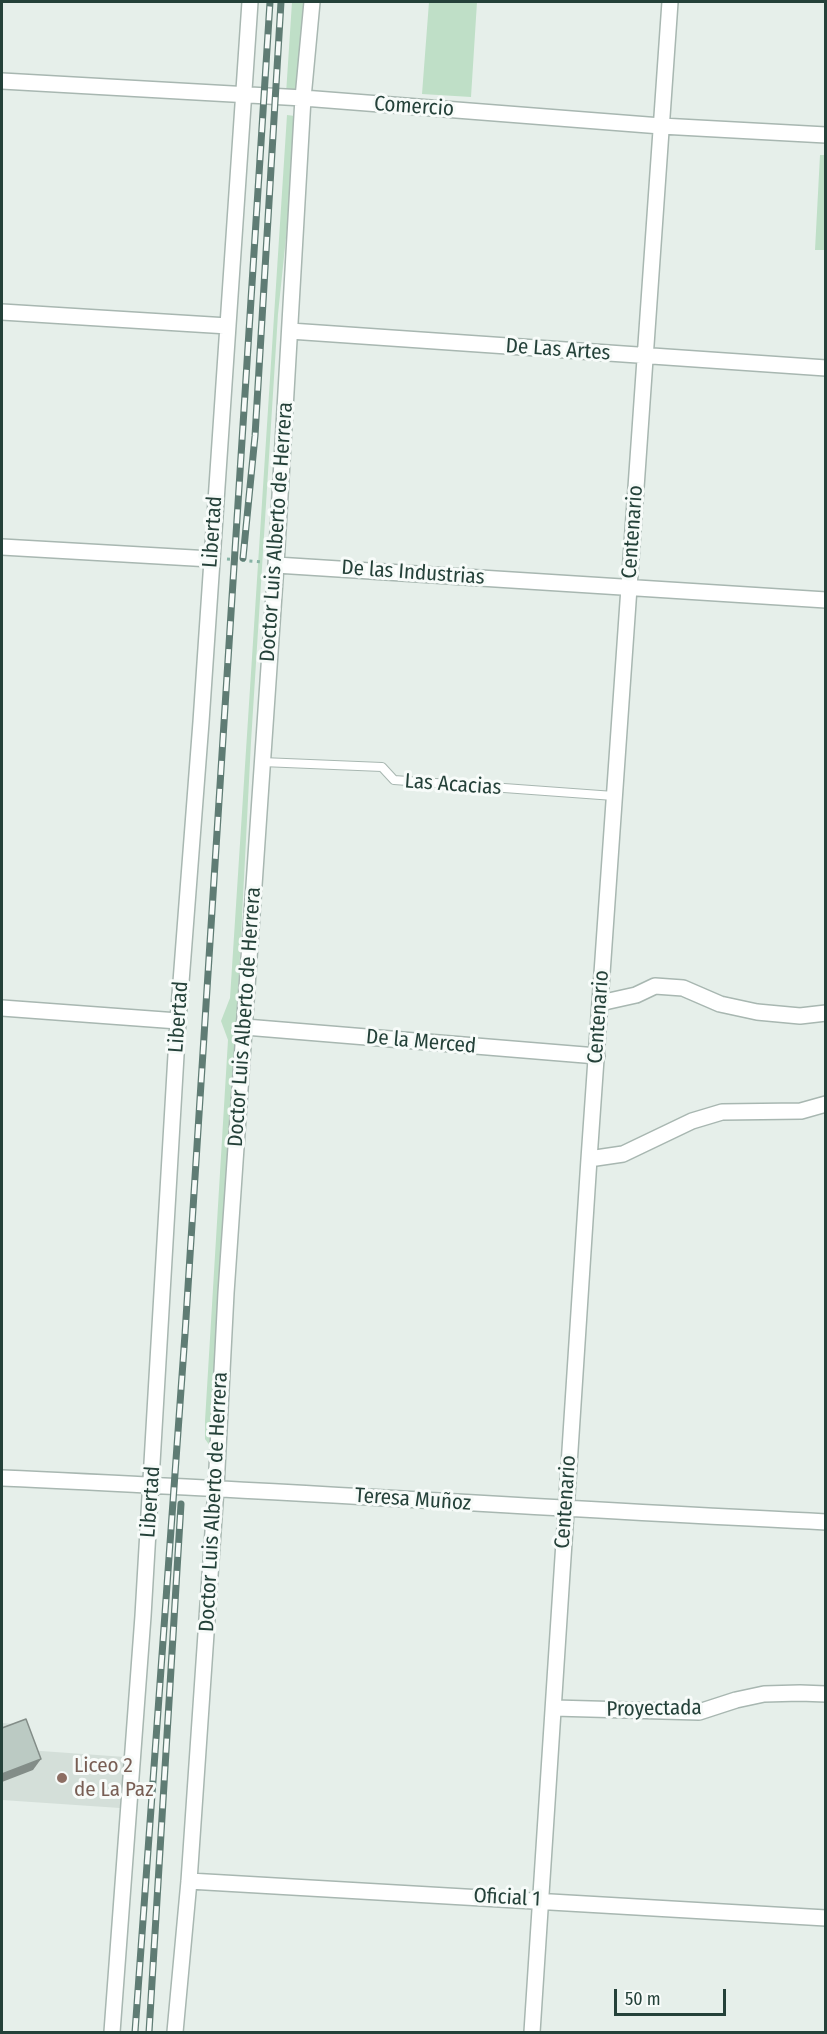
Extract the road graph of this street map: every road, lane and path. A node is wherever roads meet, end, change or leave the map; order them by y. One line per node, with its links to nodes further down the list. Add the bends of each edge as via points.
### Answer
1 (250, 2): 5 (street, Libertad)
2 (312, 2): 6 (street, Doctor Luis Alberto de Herrera)
3 (670, 2): 7 (street, Centenario)
4 (2, 81): 5 (street, Comercio)
5 (244, 96): 6 (street, Comercio); 10 (street, Libertad)
6 (303, 98): 7 (street, Comercio); 11 (street, Doctor Luis Alberto de Herrera)
7 (661, 126): 8 (street, Comercio); 12 (street, Centenario)
8 (825, 135)
9 (2, 312): 10 (street)
10 (228, 326): 15 (street, Libertad)
11 (290, 331): 12 (street, De Las Artes); 16 (street, Doctor Luis Alberto de Herrera)
12 (646, 356): 13 (street, De Las Artes); 17 (street, Centenario)
13 (825, 368)
14 (2, 547): 15 (street)
15 (210, 559): 16 (path); 24 (street, Libertad)
16 (276, 565): 17 (street, De las Industrias); 19 (street, Doctor Luis Alberto de Herrera)
17 (629, 587): 18 (street, De las Industrias); 20 (street, Centenario)
18 (825, 600)
19 (262, 762): 20 (lane, Las Acacias, via 382,766 394,780); 25 (street, Doctor Luis Alberto de Herrera)
20 (614, 796): 21 (street, Centenario)
21 (600, 1003): 23 (street, via 655,986 683,988 720,1004 757,1012 800,1016); 26 (street, Centenario)
22 (2, 1008): 24 (street)
23 (825, 1013)
24 (178, 1021): 30 (street, Libertad)
25 (245, 1028): 26 (street, De la Merced); 31 (street, Doctor Luis Alberto de Herrera)
26 (597, 1056): 28 (street, Centenario)
27 (825, 1104): 28 (street, via 801,1110 722,1112 692,1121 624,1155)
28 (589, 1160): 32 (street, Centenario)
29 (2, 1478): 30 (street, Teresa Muñoz)
30 (152, 1485): 31 (street, Teresa Muñoz); 39 (street, Libertad)
31 (216, 1488): 32 (street, Teresa Muñoz); 36 (street, Doctor Luis Alberto de Herrera)
32 (566, 1510): 33 (street, Teresa Muñoz); 35 (street, Centenario)
33 (825, 1522)
34 (825, 1694): 35 (street, Proyectada, via 764,1694 699,1712)
35 (554, 1708): 37 (street, Centenario)
36 (189, 1881): 37 (street, Oficial 1); 40 (street, Doctor Luis Alberto de Herrera)
37 (541, 1900): 38 (street, Oficial 1); 41 (street, Centenario)
38 (825, 1918)
39 (112, 2032)
40 (175, 2032)
41 (532, 2032)

